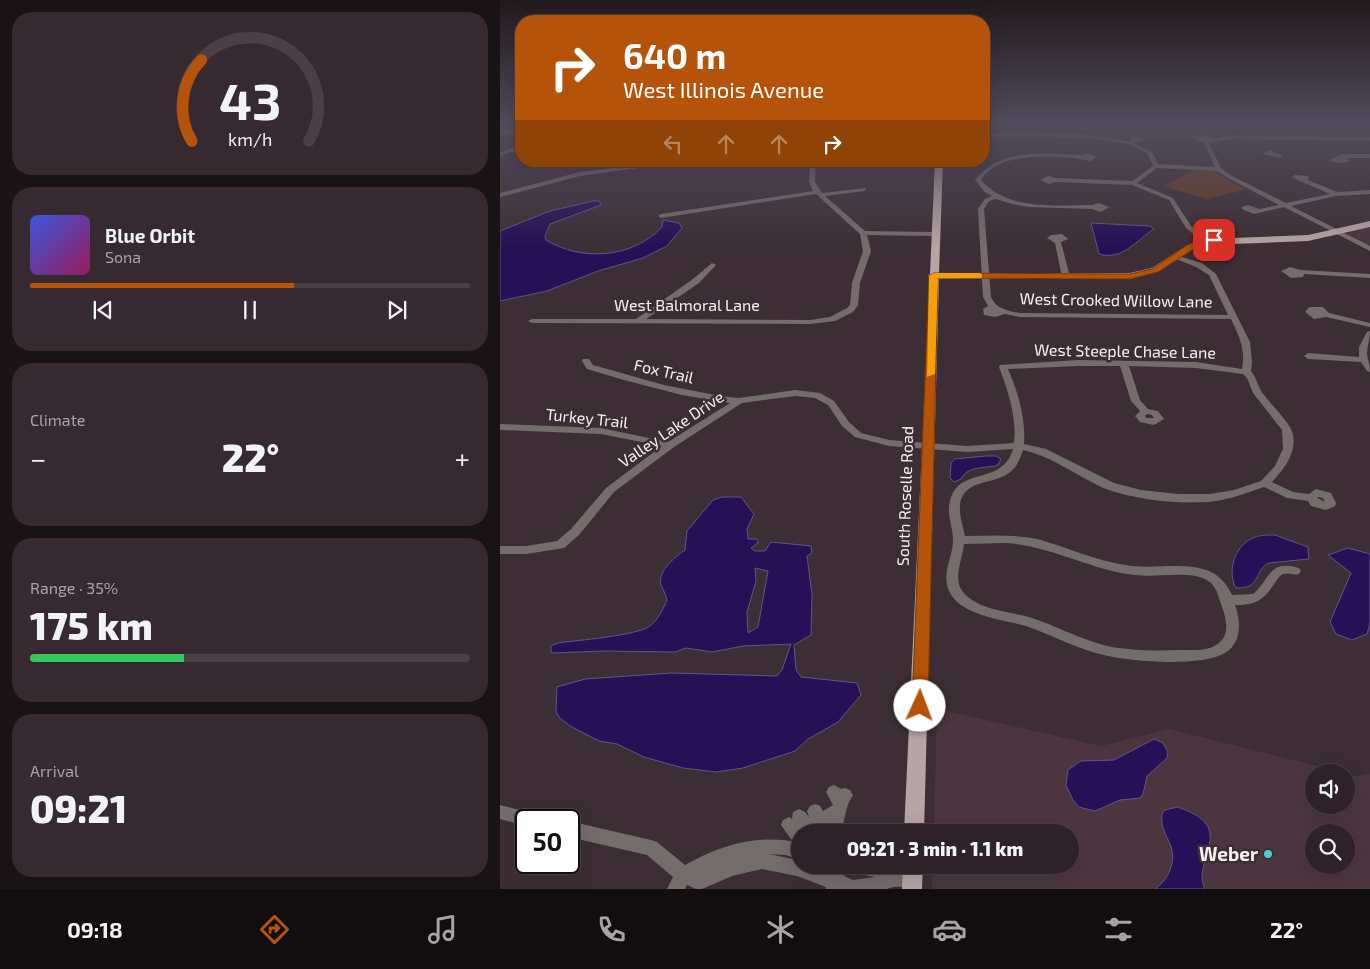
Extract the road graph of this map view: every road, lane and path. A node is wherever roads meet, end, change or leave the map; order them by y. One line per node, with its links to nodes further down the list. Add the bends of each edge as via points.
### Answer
1 (994, 164): 8 (street)
2 (1217, 164): 9 (street)
3 (1156, 166): 9 (street); 12 (street)
4 (638, 167): 17 (street, via 580,174)
5 (813, 167): 15 (street, via 812,182)
6 (939, 167): 26 (main road, South Roselle Road)
7 (989, 167): 18 (street, via 978,180 983,189)
8 (990, 167)
9 (1219, 169): 19 (street)
10 (1306, 179): 16 (street)
11 (1055, 180): 12 (street)
12 (1133, 183): 28 (street, via 1171,198 1188,227)
13 (864, 189): 15 (street)
14 (1370, 192): 16 (street)
15 (819, 194): 22 (street); 25 (street)
16 (1336, 194): 19 (street)
17 (500, 195)
18 (996, 197): 20 (street, via 1036,206); 34 (street, via 981,207)
19 (1286, 206): 21 (street); 24 (street)
20 (1093, 207)
21 (1256, 210)
22 (661, 216)
23 (1370, 224): 24 (main road)
24 (1337, 231): 28 (main road, via 1290,240); 29 (street)
25 (863, 233): 26 (street); 40 (street, West Balmoral Lane, via 867,251 856,283 854,305 841,316 810,322)
26 (935, 234): 33 (main road, South Roselle Road)
27 (1058, 242): 36 (street)
28 (1206, 242): 30 (main road)
29 (1370, 249)
30 (1175, 257): 36 (main road, via 1155,270 1139,275); 38 (street, via 1210,271)
31 (712, 265): 40 (street, via 696,281)
32 (1300, 272): 35 (street)
33 (934, 276): 34 (main road); 53 (main road, South Roselle Road)
34 (984, 276): 36 (main road); 38 (street, West Crooked Willow Lane, via 987,297 999,310 1020,315)
35 (1370, 276)
36 (1066, 277)
37 (1326, 315): 41 (street)
38 (1233, 317): 48 (street, via 1246,342)
39 (532, 321): 40 (street, West Balmoral Lane)
40 (638, 321)
41 (1370, 326)
42 (1370, 334): 44 (street, via 1363,346)
43 (1308, 356): 44 (street)
44 (1363, 360): 47 (street)
45 (586, 361): 49 (street, Fox Trail, via 590,367 626,378 686,393)
46 (1124, 364): 48 (street, West Steeple Chase Lane, via 1196,365); 50 (street, via 1136,401); 54 (street, West Steeple Chase Lane, via 1002,367 1017,405)
47 (1370, 369)
48 (1246, 372): 55 (street, via 1256,391 1287,430 1288,449 1280,467)
49 (739, 401): 52 (street, Valley Lake Drive); 53 (street, Valley Lake Drive, via 795,393 817,395 831,403 845,424 858,435 889,443)
50 (1145, 411)
51 (500, 427): 52 (street, Turkey Trail, via 601,431)
52 (670, 445): 58 (street, Valley Lake Drive, via 610,490 560,545)
53 (928, 446): 54 (street, Valley Lake Drive, via 968,449); 65 (main road, South Roselle Road)
54 (1019, 446): 55 (street, Valley Lake Drive, via 1042,451 1110,486 1141,494 1210,498); 57 (street, via 1016,458 1006,470 974,480 959,492 953,514)
55 (1266, 483): 56 (street, via 1291,496)
56 (1310, 498)
57 (959, 540): 60 (street, via 1035,542 1116,569 1201,573 1221,586); 60 (street, via 952,581 966,602 1116,653 1194,655 1219,650 1231,638 1233,629)
58 (500, 550)
59 (1295, 571): 60 (street, via 1279,570 1254,599)
60 (1226, 600)
61 (500, 812): 62 (street)
62 (515, 816)
63 (806, 820): 64 (street, via 840,800)
64 (835, 824)
65 (914, 824)
66 (580, 832): 71 (street, via 651,848)
67 (791, 848): 71 (street, via 745,848 706,862)
68 (884, 874): 69 (street)
69 (890, 878): 70 (street); 72 (street, via 874,887)
70 (912, 878)
71 (680, 882): 72 (street, via 699,882 732,868 762,861 797,868)
72 (834, 886)

